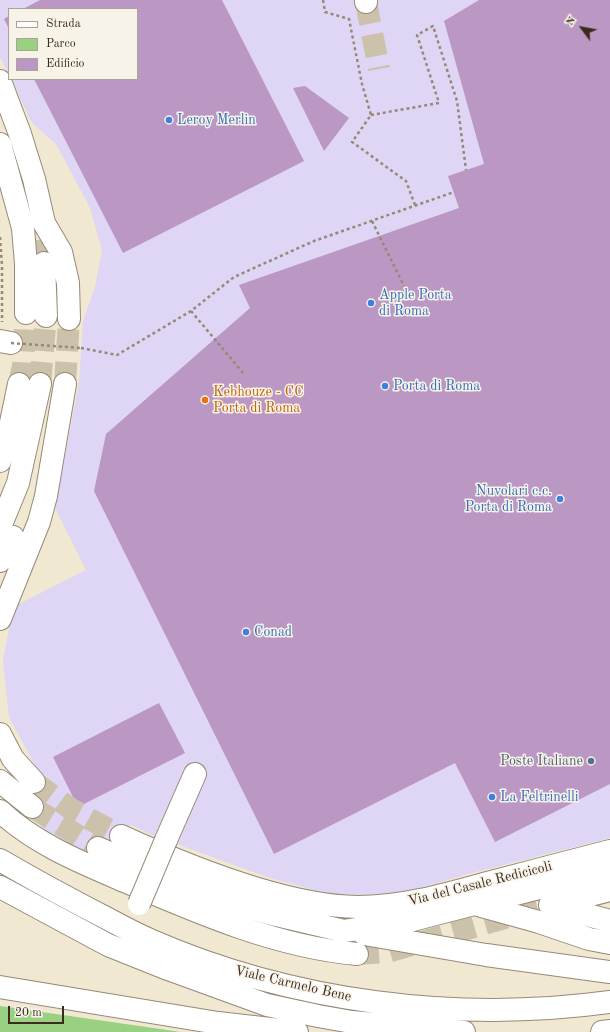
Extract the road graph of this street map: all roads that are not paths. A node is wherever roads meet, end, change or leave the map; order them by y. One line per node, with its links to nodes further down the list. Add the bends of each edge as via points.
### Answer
1 (0, 81): 5 (street, via 32,172 44,223 63,260 68,283)
2 (0, 123): 3 (street)
3 (5, 144): 4 (street, via 23,228 26,264 36,315)
4 (44, 263)
5 (69, 319)
6 (18, 384): 9 (street, via 11,425)
7 (40, 384): 10 (street)
8 (65, 384): 12 (street, via 46,496 39,522)
9 (0, 461)
10 (6, 532): 11 (street)
11 (0, 561)
12 (0, 619)
13 (0, 734): 16 (street, via 13,759)
14 (195, 774): 28 (street, bridge)
15 (0, 782): 17 (street)
16 (34, 782)
17 (32, 807)
18 (0, 811): 31 (street, via 29,833 64,853 192,909 291,941)
19 (120, 836): 21 (street, Via del Casale Redicicoli, via 255,888 302,900 348,906 374,906 425,899)
20 (98, 848): 29 (street, via 218,898)
21 (610, 851)
22 (0, 860): 28 (street, Viale Carmelo Bene)
23 (610, 870): 26 (street)
24 (0, 887): 37 (street, Viale Carmelo Bene, via 108,945 267,1005 346,1021)
25 (605, 891): 27 (street, via 550,905)
26 (474, 904): 29 (street, via 405,922); 30 (street)
27 (610, 921)
28 (129, 930): 34 (street, Viale Carmelo Bene, via 178,952 237,971 303,989 362,999 414,1006 475,1009 547,1009)
29 (344, 931): 32 (street, via 486,955)
30 (610, 943)
31 (357, 954)
32 (610, 972)
33 (0, 987): 36 (street, via 218,1023)
34 (610, 1002)
35 (610, 1031): 38 (street)
36 (297, 1032)
37 (464, 1032)
38 (602, 1032)

